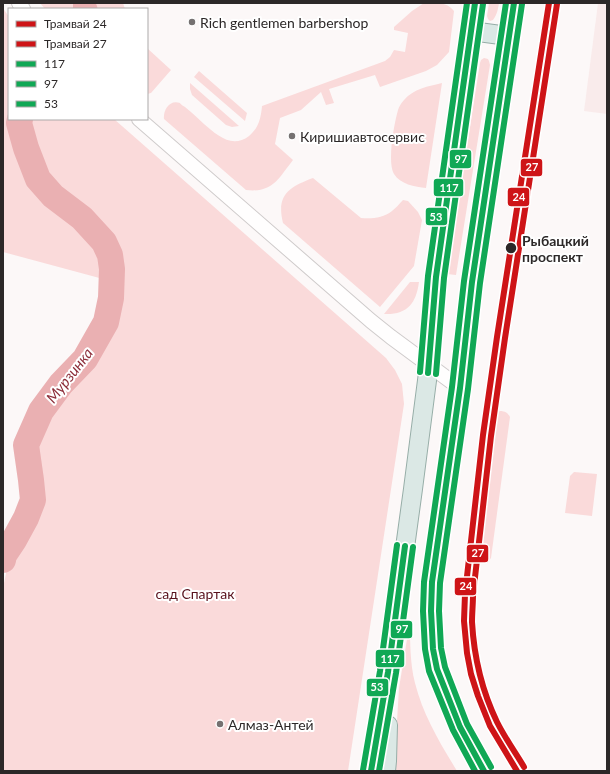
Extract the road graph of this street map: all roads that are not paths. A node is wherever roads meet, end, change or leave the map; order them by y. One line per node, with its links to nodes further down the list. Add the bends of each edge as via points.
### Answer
1 (475, 3): 3 (main road)
2 (514, 3): 4 (main road)
3 (471, 31): 4 (main road); 6 (main road, via 436,277)
4 (508, 36): 7 (main road, via 472,282)
5 (141, 120): 6 (street, via 371,321)
6 (429, 365): 7 (street); 8 (main road)
7 (460, 388): 11 (main road, via 432,582 431,611 437,668 460,727)
8 (388, 672): 9 (main road); 10 (main road)
9 (371, 771)
10 (386, 771)
11 (484, 771)

